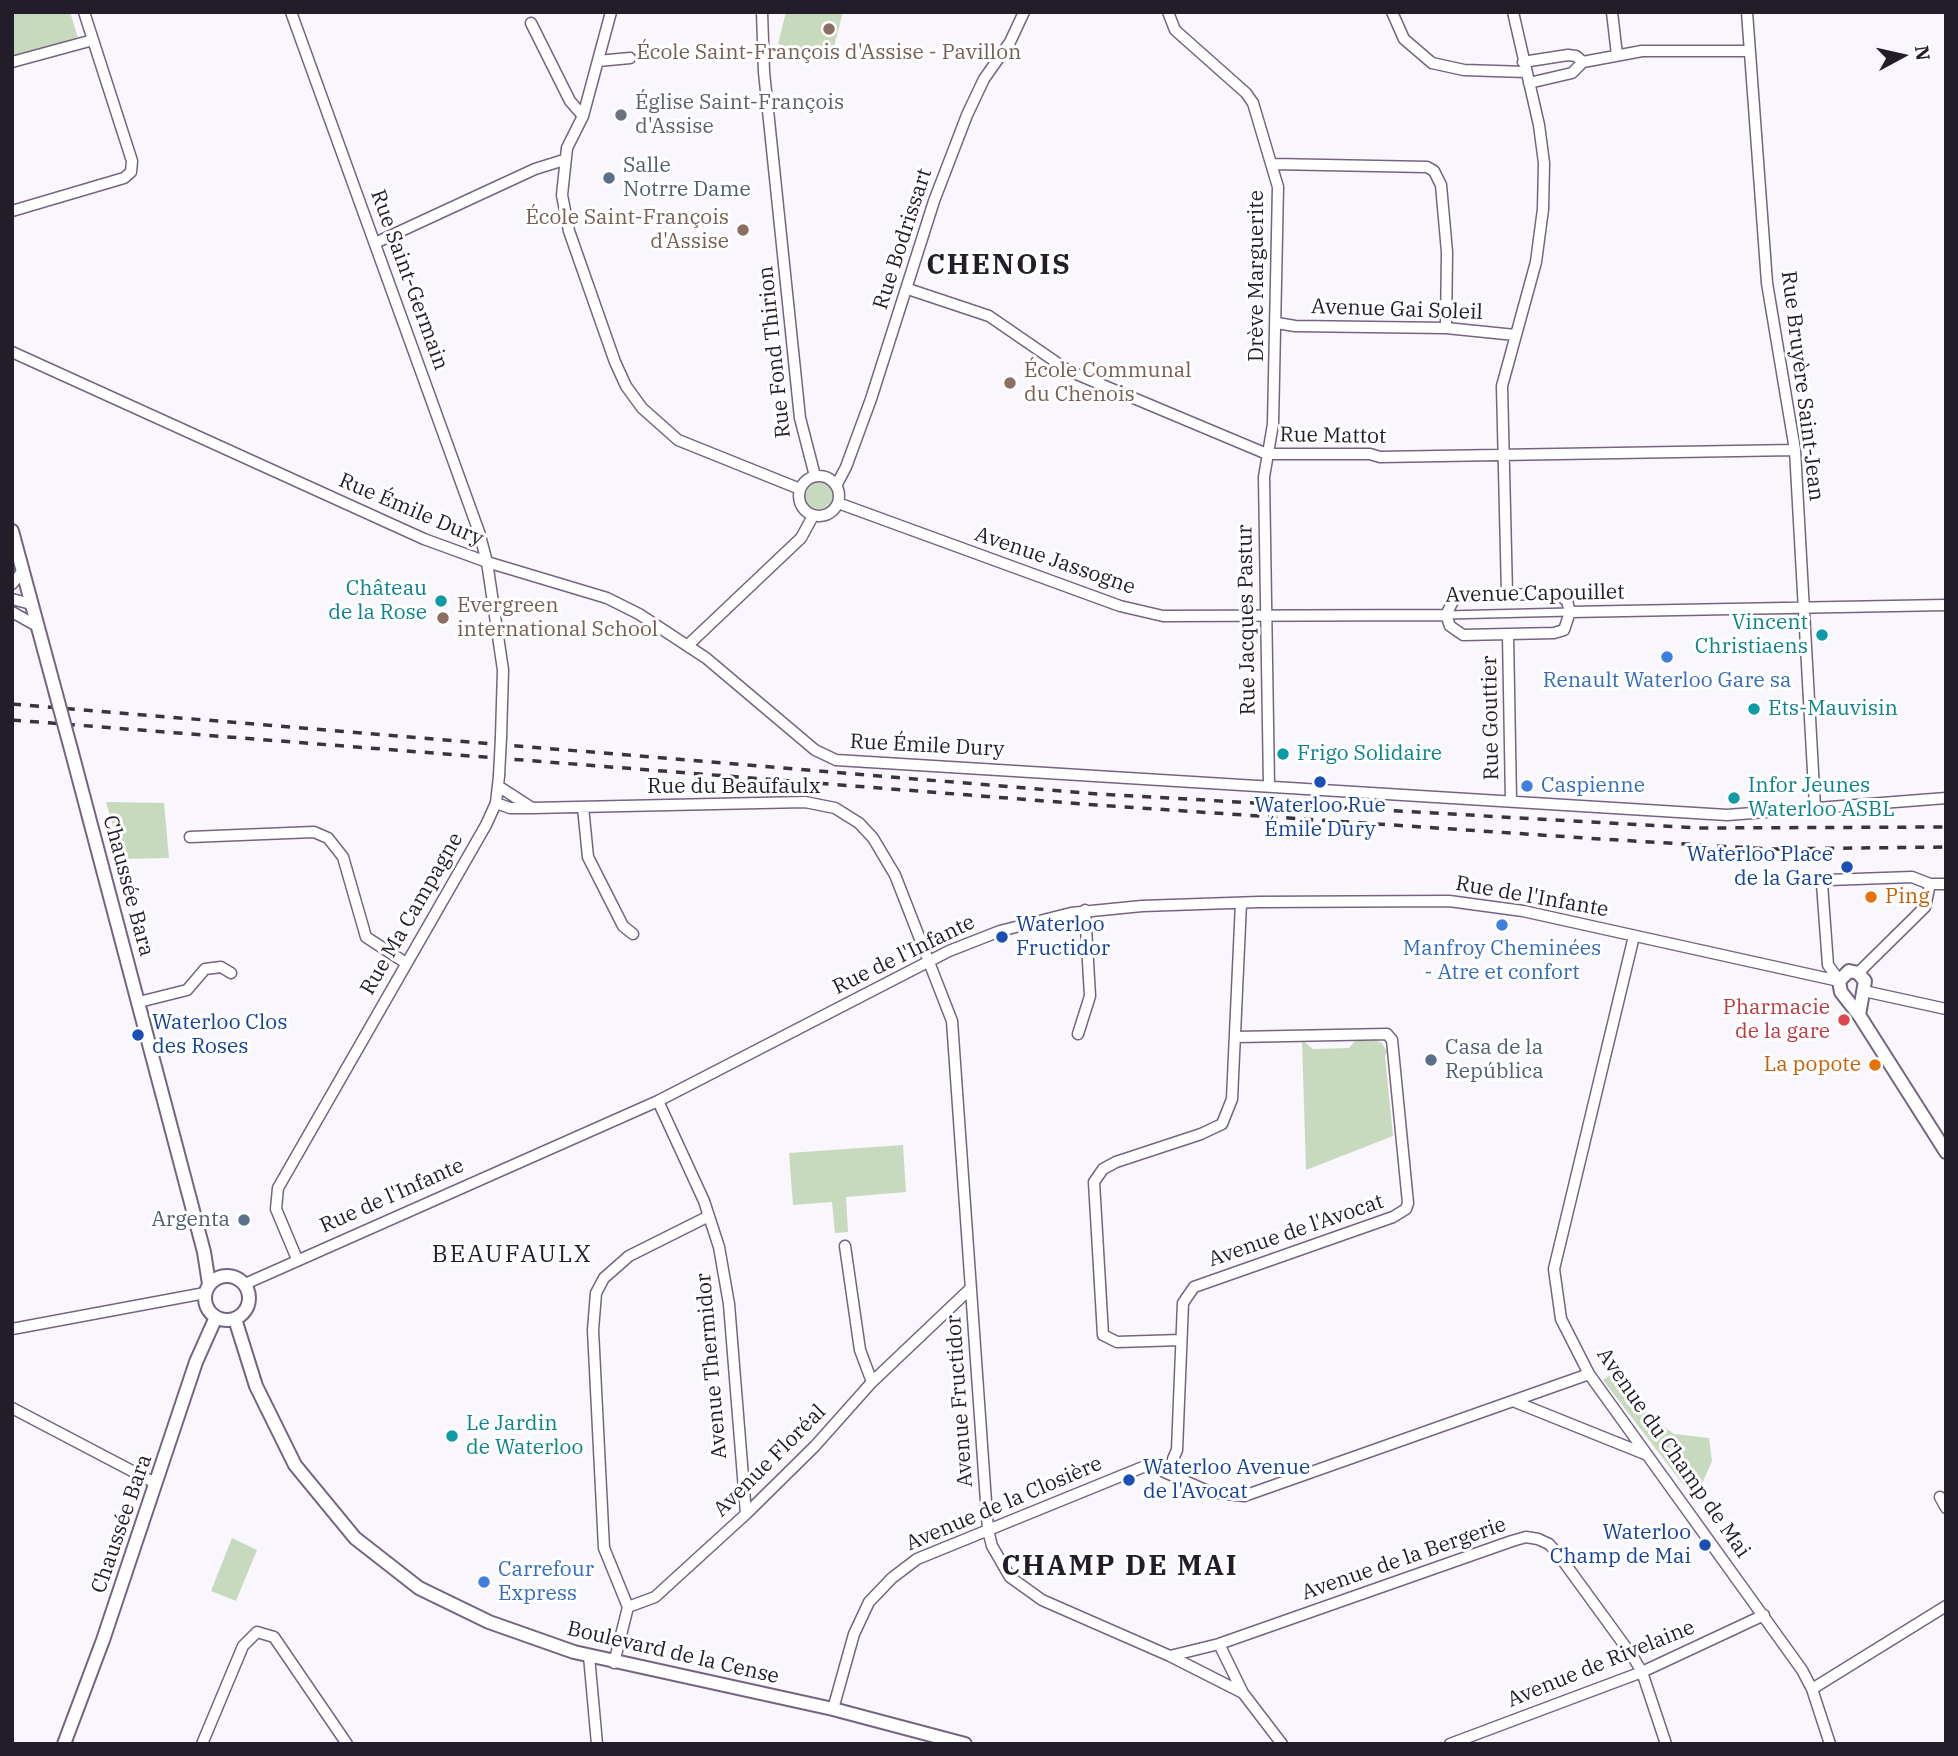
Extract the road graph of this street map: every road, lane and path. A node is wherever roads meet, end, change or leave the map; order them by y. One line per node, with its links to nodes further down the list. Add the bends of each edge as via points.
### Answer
1 (84, 12): 12 (street)
2 (291, 12): 24 (street, Rue Saint-Germain)
3 (611, 12): 16 (street)
4 (762, 12): 33 (street, Rue Fond Thirion, via 797,396)
5 (1024, 12): 25 (street, Rue Bodrissart, via 967,115 934,201)
6 (1168, 12): 22 (street, Drève Marguerite, via 1175,30 1253,103)
7 (1392, 12): 19 (street, via 1404,38 1432,63 1464,70)
8 (1513, 12): 19 (street)
9 (1612, 12): 14 (street)
10 (1747, 12): 13 (street, Rue Bruyère Saint-Jean)
11 (531, 23): 20 (street, via 570,101)
12 (93, 40): 17 (street); 23 (street, via 132,161 131,172 124,178)
13 (1750, 51): 14 (street); 30 (street, Rue Bruyère Saint-Jean, via 1768,283)
14 (1617, 55): 18 (street)
15 (630, 58): 16 (street)
16 (598, 61): 20 (street)
17 (12, 62)
18 (1583, 62): 19 (street, via 1572,73); 19 (street, via 1568,55)
19 (1526, 73): 28 (street, via 1544,163 1543,209 1536,262)
20 (583, 116): 21 (street)
21 (564, 160): 24 (street); 35 (street, via 562,204 569,231 615,362 635,399 678,440)
22 (1273, 164): 26 (street, Drève Marguerite, via 1280,214); 27 (street, via 1427,167 1434,171 1441,185 1447,252)
23 (12, 211)
24 (374, 243): 39 (street, Rue Saint-Germain, via 449,443)
25 (908, 289): 32 (street, Rue Mattot, via 989,316 1069,371); 34 (street, Rue Bodrissart)
26 (1277, 323): 27 (street, Avenue Gai Soleil); 32 (street, Drève Marguerite, via 1273,424)
27 (1446, 328): 28 (street, Avenue Gai Soleil)
28 (1515, 334): 31 (street, via 1502,386)
29 (12, 352): 39 (street, Rue Émile Dury, via 424,539)
30 (1795, 450): 31 (street, Rue Mattot); 46 (street, Rue Bruyère Saint-Jean)
31 (1504, 453): 32 (street, Rue Mattot); 42 (street)
32 (1267, 454): 50 (street, Rue Jacques Pastur)
33 (815, 476): 34 (street); 35 (street)
34 (836, 486): 36 (street)
35 (800, 489): 37 (street, via 800,504)
36 (838, 503): 37 (street, via 831,513); 50 (street, Avenue Jassogne, via 1140,611 1182,617)
37 (813, 516): 53 (street, via 801,538)
38 (12, 531): 40 (main road, Chaussée Bara)
39 (487, 562): 53 (street, Rue Émile Dury, via 607,598); 54 (street, Rue Ma Campagne, bridge, via 503,670)
40 (23, 571): 41 (street); 44 (main road, Chaussée Bara)
41 (12, 584)
42 (1507, 594): 48 (street, via 1558,594 1567,601); 49 (street, via 1463,595 1454,599)
43 (12, 599): 44 (street)
44 (31, 604): 51 (main road, Chaussée Bara)
45 (1946, 605): 46 (street, Avenue Capouillet)
46 (1805, 609): 48 (street, Avenue Capouillet); 60 (street, Rue Bruyère Saint-Jean)
47 (12, 612): 51 (street)
48 (1570, 612): 49 (street, Avenue Capouillet); 52 (street, via 1564,630)
49 (1446, 615): 50 (street, Avenue Capouillet); 52 (street, via 1450,626 1463,635)
50 (1266, 616): 55 (street, Rue Jacques Pastur)
51 (37, 626): 76 (main road, Chaussée Bara, bridge)
52 (1508, 635): 57 (street, Rue Gouttier)
53 (688, 646): 55 (street, Rue Émile Dury, via 816,750 836,760)
54 (498, 781): 58 (street, Rue Ma Campagne); 61 (street)
55 (1269, 786): 57 (street, Rue Émile Dury)
56 (1946, 798): 60 (street, Rue Émile Dury)
57 (1511, 801): 60 (street, Rue Émile Dury, via 1727,816)
58 (496, 803): 61 (street, Rue du Beaufaulx); 70 (street, Rue Ma Campagne)
59 (583, 807): 61 (street, Rue du Beaufaulx); 67 (street, via 588,857 623,926); 69 (street, Rue du Beaufaulx, via 805,802 835,808 859,823 885,856)
60 (1815, 807)
61 (532, 808)
62 (190, 837): 70 (street, via 314,832 328,838 343,857 366,937)
63 (1930, 884): 64 (street); 72 (street, via 1925,907); 73 (street, via 1912,877 1828,880 1822,884 1828,965)
64 (1946, 884)
65 (1241, 903): 66 (street, Rue de l'Infante); 68 (street, Rue de l'Infante, via 1449,901 1522,911); 80 (street)
66 (1085, 910): 69 (street, Rue de l'Infante, via 974,940); 79 (street, via 1090,996)
67 (632, 934)
68 (1634, 936): 73 (street, Rue de l'Infante); 95 (street, Avenue du Champ de Mai, via 1554,1269 1561,1319)
69 (928, 961): 81 (street, Rue de l'Infante); 90 (street, Avenue Fructidor, via 949,1013 956,1054)
70 (406, 963): 86 (street, Rue Ma Campagne, via 278,1188 276,1209)
71 (231, 973): 76 (street, via 221,967 205,969 187,990)
72 (1858, 973): 73 (main road, via 1844,973); 74 (main road, via 1865,981)
73 (1839, 981): 75 (main road)
74 (1864, 991): 75 (main road, via 1855,998); 77 (street); 78 (main road)
75 (1845, 996): 78 (main road)
76 (139, 1002): 85 (main road, Chaussée Bara)
77 (1946, 1009)
78 (1859, 1015): 82 (main road)
79 (1078, 1034)
80 (1237, 1037): 94 (street, via 1231,1106 1222,1124 1116,1162 1102,1169 1094,1182 1103,1335 1117,1342); 94 (street, Avenue de l'Avocat, via 1387,1034 1392,1040 1408,1203 1394,1217 1194,1287 1182,1303)
81 (658, 1101): 83 (street, Avenue Thermidor); 86 (street, Rue de l'Infante)
82 (1946, 1152)
83 (709, 1216): 106 (street, Avenue Thermidor, via 729,1304); 109 (street, via 629,1256 604,1278 596,1293 593,1330 604,1548)
84 (845, 1246): 96 (street, via 860,1349)
85 (204, 1252): 87 (main road, Chaussée Bara); 89 (main road, Chaussée Bara)
86 (297, 1259): 88 (street, Rue de l'Infante)
87 (224, 1275): 88 (main road); 89 (main road)
88 (245, 1284): 92 (main road, via 250,1300)
89 (207, 1288): 91 (main road, via 207,1307); 93 (street)
90 (971, 1288): 96 (street, Avenue Floréal); 107 (street, Avenue Fructidor)
91 (216, 1317): 92 (main road); 103 (main road, Chaussée Bara, via 196,1362)
92 (235, 1319): 112 (main road, Boulevard de la Cense, via 272,1424 295,1465 355,1538 386,1565 454,1606)
93 (12, 1329)
94 (1181, 1340): 100 (street, Avenue de l'Avocat)
95 (1589, 1374): 97 (street); 99 (street, Avenue du Champ de Mai)
96 (872, 1382): 106 (street, Avenue Floréal)
97 (1513, 1401): 99 (street); 102 (street, via 1244,1496 1210,1492)
98 (12, 1408): 103 (street)
99 (1645, 1454): 110 (street, Avenue du Champ de Mai)
100 (1173, 1459): 101 (street, Avenue de la Closière); 102 (street, Avenue de l'Avocat)
101 (1153, 1468): 102 (street); 107 (street, Avenue de la Closière, via 1131,1471)
102 (1179, 1479)
103 (156, 1483): 119 (main road, Chaussée Bara)
104 (1940, 1497): 105 (street)
105 (1946, 1508)
106 (746, 1514): 109 (street, Avenue Floréal, via 655,1597)
107 (988, 1530): 113 (street, Avenue Fructidor, via 1000,1563 1025,1590); 118 (street, Avenue de la Closière, via 917,1559 869,1602 854,1634)
108 (1946, 1606): 116 (street)
109 (628, 1607): 114 (street)
110 (1764, 1615): 115 (street, Avenue de Rivelaine); 116 (street, Avenue du Champ de Mai)
111 (1219, 1644): 113 (street, Avenue de la Bergerie); 115 (street, Avenue de la Bergerie, via 1526,1537 1549,1544 1558,1554); 117 (street, Avenue Fructidor)
112 (589, 1656): 114 (main road, Boulevard de la Cense); 122 (street)
113 (1170, 1656): 117 (street, Avenue Fructidor)
114 (614, 1663): 118 (main road, Boulevard de la Cense)
115 (1642, 1671): 125 (street, Avenue de Rivelaine); 126 (street, Avenue de la Bergerie)
116 (1812, 1689): 127 (street, Avenue du Champ de Mai)
117 (1243, 1693): 124 (street, Avenue Fructidor)
118 (833, 1709): 123 (main road, Boulevard de la Cense)
119 (64, 1744)
120 (202, 1744): 121 (street, via 243,1646 257,1632 274,1637)
121 (347, 1744)
122 (597, 1744)
123 (965, 1744)
124 (1282, 1744)
125 (1450, 1744)
126 (1666, 1744)
127 (1830, 1744)

